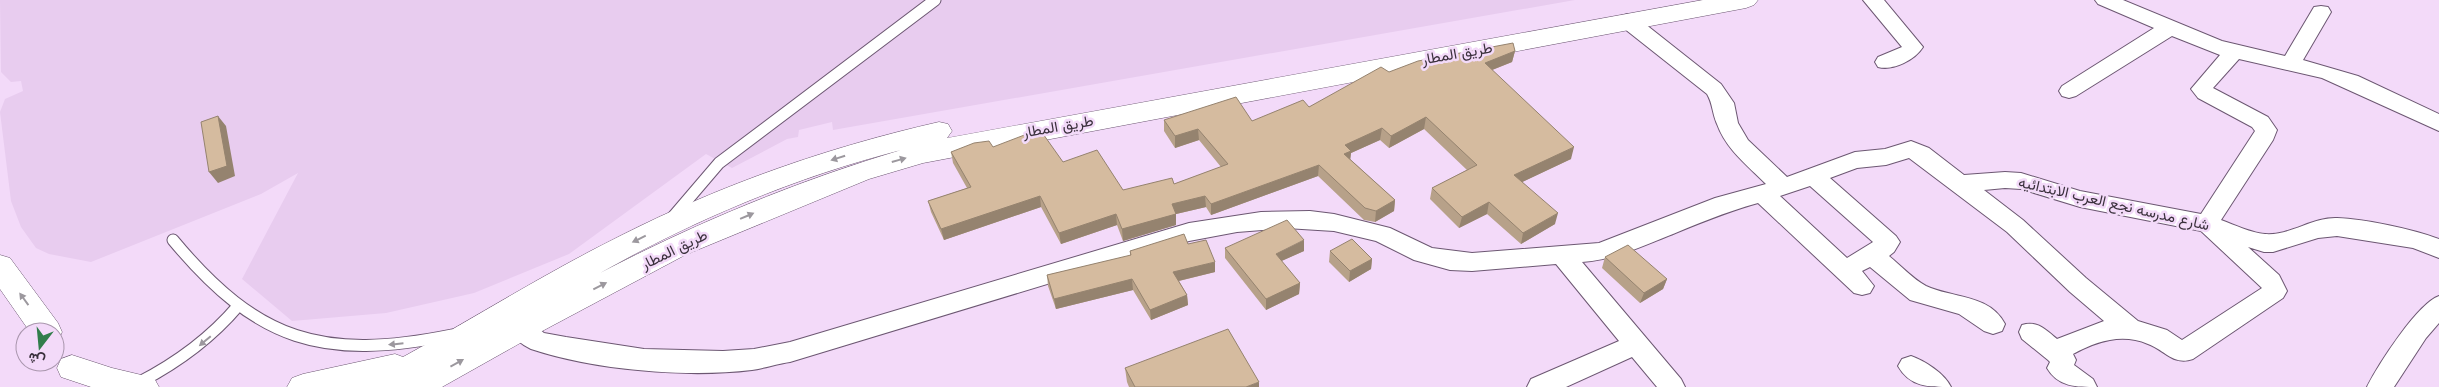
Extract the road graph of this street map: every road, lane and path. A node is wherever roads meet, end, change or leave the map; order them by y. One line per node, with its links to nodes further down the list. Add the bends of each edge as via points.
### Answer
1 (936, 0): 18 (lane, via 719,163)
2 (1659, 0): 18 (main road, طريق المطار, one-way to 18, via 917,136 844,156 782,178)
3 (1746, 0): 7 (main road, طريق المطار)
4 (1873, 0): 10 (street, via 1913,47 1910,52)
5 (2105, 0): 8 (street)
6 (2321, 12): 11 (street)
7 (1628, 21): 16 (street, via 1714,89 1740,146); 18 (main road, طريق المطار, one-way to 7, via 922,153)
8 (2169, 28): 9 (street); 12 (street)
9 (2234, 52): 11 (street); 17 (street, via 2201,89 2260,122 2266,130)
10 (1885, 62)
11 (2290, 64): 13 (street, via 2351,81)
12 (2069, 91)
13 (2439, 123)
14 (1813, 176): 15 (street, via 1855,160 1886,157 1911,149); 16 (street); 21 (street, via 1888,242)
15 (1960, 184): 17 (street, شارع مدرسه نجع العرب الابتدائيه, via 2013,180 2080,199); 32 (street, via 2015,226)
16 (1773, 191): 22 (street, via 1723,204 1614,248); 24 (street)
17 (2207, 223): 20 (street, شارع مدرسه نجع العرب الابتدائيه, via 2264,243 2274,243 2324,227 2337,227 2416,240); 32 (street, via 2271,282 2275,291 2184,352 2156,337)
18 (669, 237): 30 (main road, طريق المطار, one-way to 30, via 562,280); 31 (main road, طريق المطار, one-way to 18)
19 (173, 240): 26 (lane, via 198,270)
20 (2439, 249)
21 (1872, 254): 24 (street); 29 (street, via 1918,293 1966,306)
22 (1562, 255): 31 (street, via 1453,262 1417,252 1382,234 1339,224 1303,218 1267,220 1224,224 1189,232 790,352 751,360 622,357 540,342); 34 (street)
23 (0, 266): 28 (main road, one-way to 23)
24 (1845, 270): 25 (street)
25 (1862, 286)
26 (238, 306): 30 (lane, one-way to 26, via 427,340 377,346 331,343 290,334); 39 (lane, one-way to 39, via 224,324 191,352)
27 (2439, 306): 47 (street, via 2417,331)
28 (40, 322)
29 (1993, 324)
30 (478, 328): 36 (main road, طريق المطار)
31 (520, 328): 42 (main road, طريق المطار, one-way to 31)
32 (2132, 330): 35 (street, via 2106,329)
33 (2031, 332): 35 (street)
34 (1636, 344): 43 (street); 44 (street)
35 (2056, 352): 46 (street, via 2064,360 2060,368)
36 (426, 358): 40 (main road, via 370,374); 41 (main road, طريق المطار)
37 (71, 366): 39 (main road, via 112,381)
38 (1912, 366): 45 (street)
39 (139, 386)
40 (303, 387)
41 (375, 387)
42 (415, 387)
43 (1540, 387)
44 (1672, 387)
45 (1938, 387)
46 (2084, 387)
47 (2380, 387)

